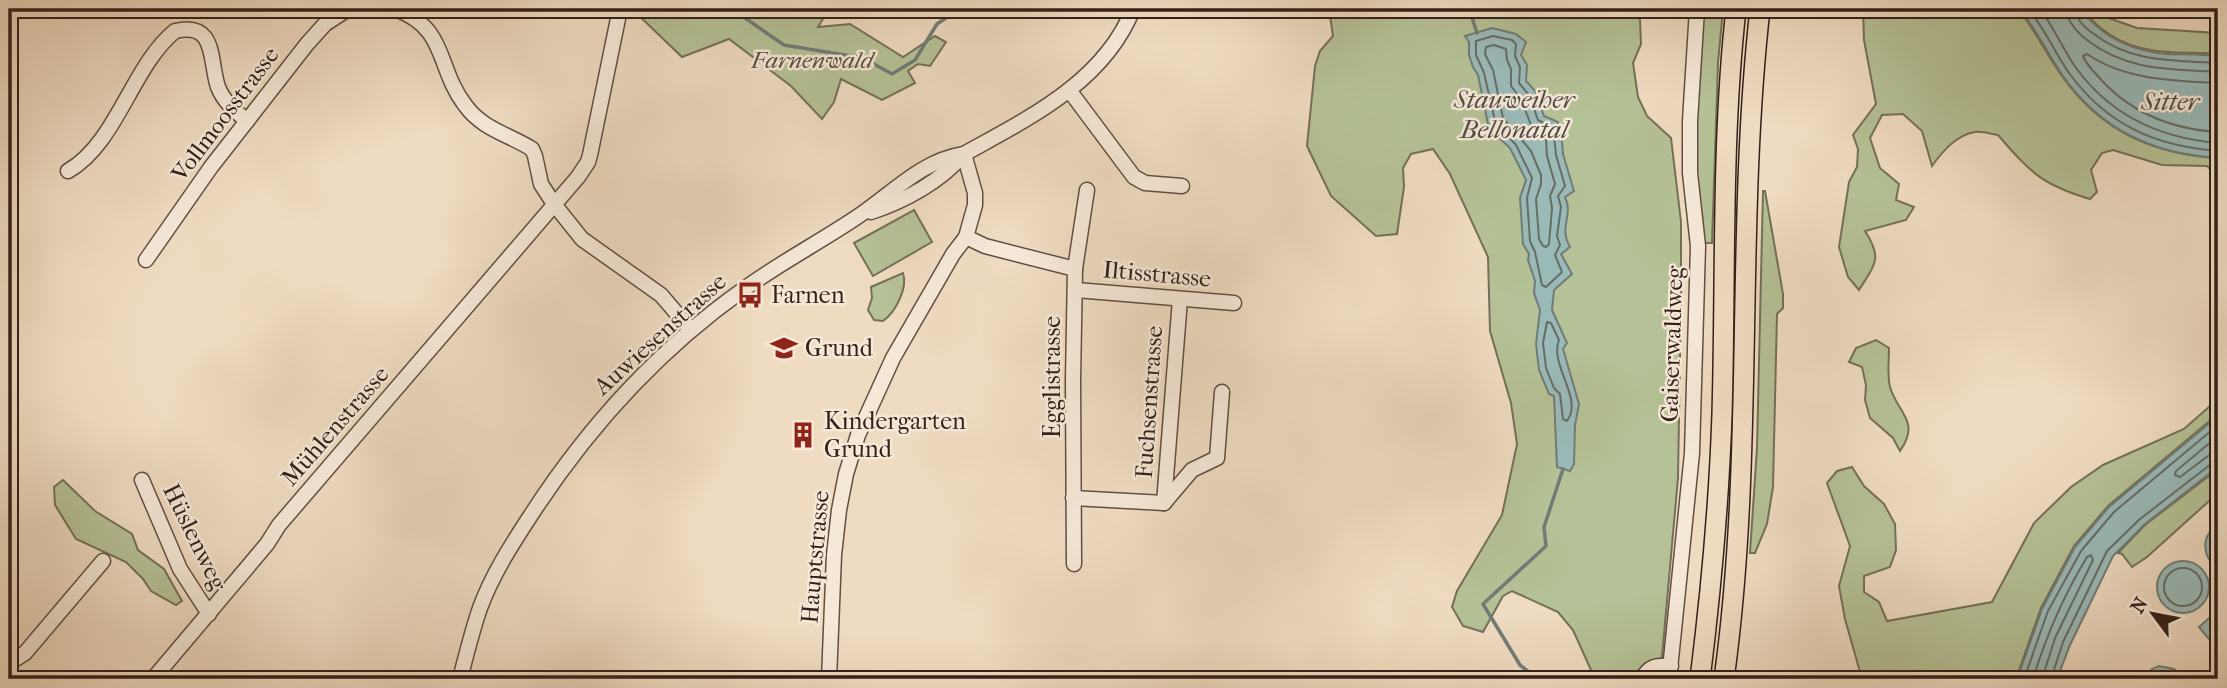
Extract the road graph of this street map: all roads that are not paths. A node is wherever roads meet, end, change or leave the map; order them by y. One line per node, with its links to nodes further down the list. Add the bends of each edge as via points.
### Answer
1 (353, 9): 9 (street, Vollmoosstrasse, via 321,27)
2 (395, 9): 14 (street, via 420,21 429,31 464,104 478,120 532,149 541,184)
3 (620, 9): 14 (street, Mühlenstrasse, via 588,162)
4 (1133, 9): 8 (street, via 1110,51)
5 (1697, 9): 30 (street, Gaiserwaldweg, via 1690,121 1698,246 1692,453)
6 (1737, 9): 36 (highway, via 1728,136 1719,472)
7 (1760, 9): 37 (highway, via 1750,170 1742,464 1733,616)
8 (1069, 90): 10 (street); 12 (street, via 1134,177 1145,183)
9 (247, 121): 11 (street, via 225,100 204,36 194,29 175,31 158,48 95,147); 16 (street, Vollmoosstrasse)
10 (964, 154): 15 (street, Hauptstrasse, via 975,193); 21 (street, Auwiesenstrasse, via 927,185 862,215 764,274)
11 (68, 172)
12 (1182, 186)
13 (1087, 190): 17 (street, Egglistrasse)
14 (554, 204): 21 (street, via 582,239 661,296); 28 (street, Mühlenstrasse, via 279,525)
15 (966, 237): 17 (street, Iltisstrasse); 34 (street, Hauptstrasse, via 906,333 854,446 838,522)
16 (146, 260)
17 (1076, 270): 18 (street, Egglistrasse)
18 (1076, 290): 19 (street, Iltisstrasse); 24 (street, Egglistrasse)
19 (1180, 299): 20 (street, Iltisstrasse); 25 (street, Fuchsenstrasse)
20 (1234, 303)
21 (691, 330): 33 (street, Auwiesenstrasse, via 606,414 544,495 493,578)
22 (1222, 392): 25 (street, via 1217,458 1192,470)
23 (142, 480): 28 (street, Hüslenweg, via 180,569)
24 (1073, 498): 25 (street, Fuchsenstrasse); 27 (street, Egglistrasse)
25 (1164, 503)
26 (103, 561): 29 (street, via 25,653)
27 (1074, 564)
28 (209, 614): 32 (street, Mühlenstrasse)
29 (9, 663): 31 (street)
30 (1670, 672): 35 (street, via 1657,665)
31 (10, 679)
32 (153, 679)
33 (460, 679)
34 (829, 679)
35 (1642, 679)
36 (1700, 679)
37 (1724, 679)

